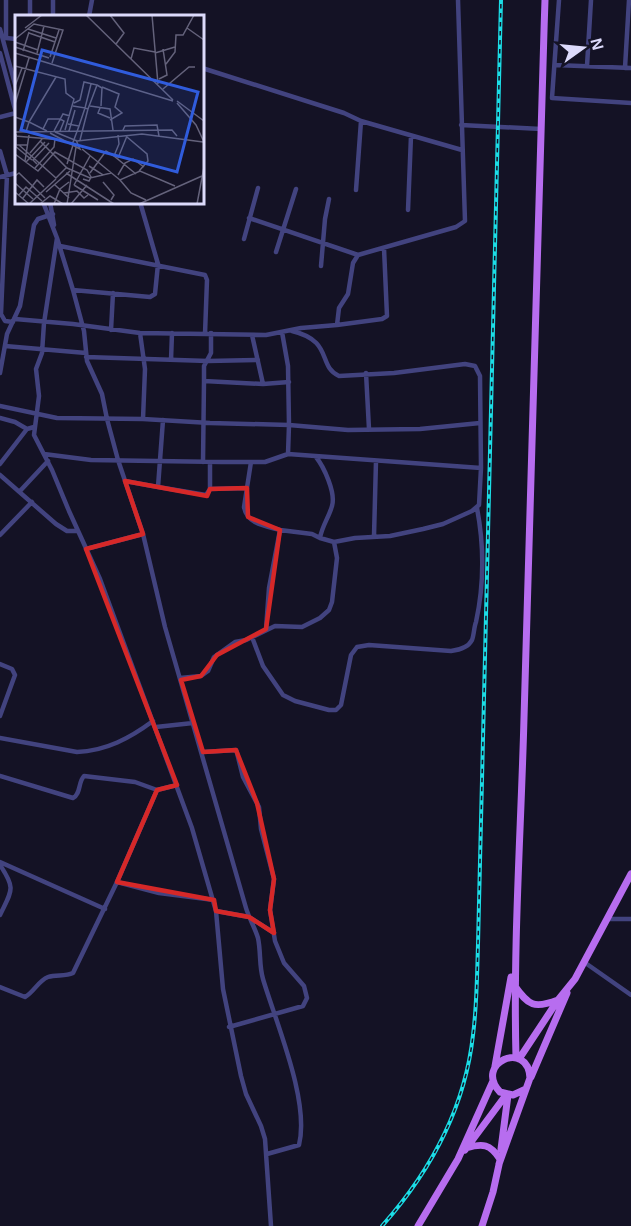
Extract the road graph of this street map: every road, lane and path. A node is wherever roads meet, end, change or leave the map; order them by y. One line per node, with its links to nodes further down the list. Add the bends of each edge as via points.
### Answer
1 (6, 0): 10 (street)
2 (92, 0): 8 (street)
3 (458, 0): 28 (street)
4 (546, 0): 21 (main road)
5 (559, 0): 14 (street)
6 (591, 0): 15 (street)
7 (629, 0): 16 (street)
8 (89, 15)
9 (0, 29): 10 (street)
10 (3, 38): 12 (street)
11 (0, 53): 13 (street)
12 (8, 58): 13 (street); 17 (street)
13 (1, 60): 17 (street)
14 (555, 64): 15 (street); 22 (street)
15 (588, 66): 16 (street)
16 (625, 68): 19 (street)
17 (5, 69): 20 (street); 24 (street)
18 (204, 69): 27 (street)
19 (631, 69)
20 (15, 86)
21 (542, 98): 22 (street); 29 (main road)
22 (552, 98): 23 (street)
23 (631, 103)
24 (15, 109)
25 (15, 113): 26 (street)
26 (0, 117)
27 (362, 121): 30 (street); 38 (street)
28 (461, 125): 29 (street); 31 (street)
29 (541, 129): 152 (main road)
30 (411, 136): 31 (street); 43 (street)
31 (462, 150): 53 (street, via 463,224)
32 (0, 151): 34 (street)
33 (15, 173): 34 (street)
34 (7, 175): 35 (street); 58 (street)
35 (0, 177)
36 (258, 188): 46 (street)
37 (296, 189): 48 (street)
38 (356, 189)
39 (329, 199): 51 (street)
40 (44, 204): 45 (street)
41 (50, 204): 44 (street)
42 (141, 204): 56 (street)
43 (408, 210)
44 (53, 214): 45 (street); 47 (street)
45 (47, 216): 47 (street); 62 (street, via 34,225)
46 (249, 218): 48 (street); 50 (street)
47 (54, 227): 49 (street)
48 (283, 230): 51 (street); 54 (street)
49 (57, 238): 52 (street); 63 (street)
50 (244, 239)
51 (323, 243): 55 (street); 57 (street)
52 (60, 246): 56 (street); 59 (street)
53 (384, 248): 55 (street); 64 (street, via 387,316)
54 (276, 252)
55 (358, 255): 64 (street)
56 (158, 264): 60 (street, via 153,296); 73 (street, via 207,277)
57 (321, 266)
58 (2, 270): 61 (street)
59 (73, 290): 60 (street); 65 (street)
60 (113, 293): 66 (street)
61 (1, 313): 62 (street, via 4,321)
62 (14, 321): 63 (street); 72 (street)
63 (44, 323): 65 (street); 76 (street)
64 (337, 325): 67 (street)
65 (82, 326): 66 (street); 77 (street)
66 (111, 330): 69 (street)
67 (290, 330): 68 (street); 82 (street, via 313,338 335,375)
68 (282, 332): 74 (street); 85 (street)
69 (140, 333): 70 (street); 78 (street)
70 (172, 333): 73 (street); 79 (street)
71 (0, 334): 72 (street)
72 (7, 334): 75 (street)
73 (208, 334): 74 (street); 81 (street)
74 (252, 335): 80 (street)
75 (5, 345): 76 (street); 83 (street)
76 (42, 350): 77 (street); 88 (street, via 36,369)
77 (86, 355): 78 (street); 90 (street, via 102,394)
78 (144, 358): 79 (street); 91 (street)
79 (171, 360): 81 (street)
80 (258, 360): 81 (street); 86 (street)
81 (208, 361): 84 (street)
82 (366, 373): 94 (street, via 472,364 480,376); 98 (street)
83 (0, 374)
84 (204, 381): 86 (street); 93 (street)
85 (289, 382): 86 (street); 95 (street)
86 (263, 384)
87 (0, 406): 88 (street)
88 (36, 414): 90 (street); 96 (street)
89 (0, 418): 97 (street)
90 (106, 418): 91 (street); 102 (street)
91 (143, 419): 92 (street)
92 (164, 420): 93 (street); 103 (street)
93 (204, 423): 95 (street); 106 (street)
94 (480, 423): 98 (street); 109 (street)
95 (289, 425): 98 (street); 100 (street)
96 (34, 427): 97 (street); 99 (street, via 35,440)
97 (27, 429): 108 (street)
98 (369, 429)
99 (44, 454): 102 (street); 104 (street)
100 (288, 454): 101 (street); 107 (street, via 265,462)
101 (316, 457): 105 (street); 125 (street, via 323,465 333,498)
102 (118, 460): 103 (street); 111 (street)
103 (160, 460): 106 (street); 112 (street)
104 (48, 461): 115 (street); 121 (street)
105 (376, 461): 109 (street); 124 (street)
106 (207, 462): 107 (street); 114 (street)
107 (250, 462): 113 (street)
108 (0, 464)
109 (481, 468): 117 (street)
110 (0, 475): 115 (street)
111 (125, 481): 112 (street); 122 (street)
112 (158, 487): 114 (street, via 202,495)
113 (247, 488): 114 (street); 120 (street, via 244,507 248,518)
114 (210, 489)
115 (20, 491): 116 (street)
116 (32, 502): 119 (street); 121 (street, via 63,529)
117 (477, 508): 124 (street, via 443,524); 129 (street, via 482,551 480,596 472,640 467,646 452,651 369,645 357,648 351,655 340,705 329,710 283,695 262,666)
118 (0, 522): 119 (street)
119 (7, 528): 123 (street)
120 (280, 530): 125 (street); 128 (street)
121 (78, 531): 127 (street)
122 (143, 534): 127 (street); 131 (street)
123 (0, 535)
124 (374, 536): 126 (street)
125 (320, 538): 126 (street)
126 (334, 542): 128 (street, via 337,558 329,610 302,627 275,626)
127 (86, 549): 133 (street)
128 (266, 630): 129 (street)
129 (252, 637): 131 (street, via 235,642 217,655 201,676)
130 (0, 664): 132 (street, via 12,669 15,675)
131 (180, 678): 134 (street)
132 (0, 716)
133 (153, 721): 135 (street); 136 (street, via 103,750 89,752)
134 (193, 723): 135 (street); 137 (street)
135 (156, 727): 139 (street)
136 (0, 738)
137 (203, 752): 148 (street); 151 (street, via 236,750 243,777 257,803 274,879 270,910)
138 (0, 776): 140 (street, via 73,798 84,776 135,782)
139 (177, 784): 140 (street); 144 (street)
140 (157, 790): 143 (street)
141 (0, 863): 145 (street); 147 (street, via 12,890)
142 (631, 874): 149 (main road)
143 (117, 882): 144 (street); 145 (street)
144 (214, 900): 146 (street)
145 (105, 909): 156 (street, via 71,975 50,976 25,997)
146 (216, 911): 148 (street); 160 (street)
147 (0, 915)
148 (249, 917): 151 (street); 159 (street, via 258,938 262,975)
149 (608, 919): 150 (street); 153 (main road)
150 (631, 919)
151 (274, 933): 159 (street, via 284,963 304,986 307,998 303,1006)
152 (515, 954): 154 (main road); 162 (main road)
153 (584, 962): 155 (main road); 157 (street)
154 (514, 985): 158 (main road, via 533,1005); 161 (main road)
155 (570, 986): 158 (main road); 163 (main road)
156 (0, 987)
157 (631, 995)
158 (558, 1000): 161 (main road)
159 (274, 1015): 160 (street); 168 (street, via 298,1096 301,1120 299,1145)
160 (230, 1027): 168 (street, via 241,1076 261,1126)
161 (517, 1058): 162 (main road, via 503,1059); 163 (main road, via 528,1067)
162 (494, 1068): 164 (main road)
163 (530, 1078): 165 (main road)
164 (493, 1081): 166 (main road); 169 (main road)
165 (526, 1089): 166 (main road); 170 (main road)
166 (507, 1095): 167 (main road); 170 (main road)
167 (466, 1148): 169 (main road); 170 (main road, via 492,1147)
168 (267, 1154): 171 (street)
169 (458, 1159): 172 (main road)
170 (500, 1161): 173 (main road)
171 (271, 1226)
172 (418, 1226)
173 (482, 1226)

